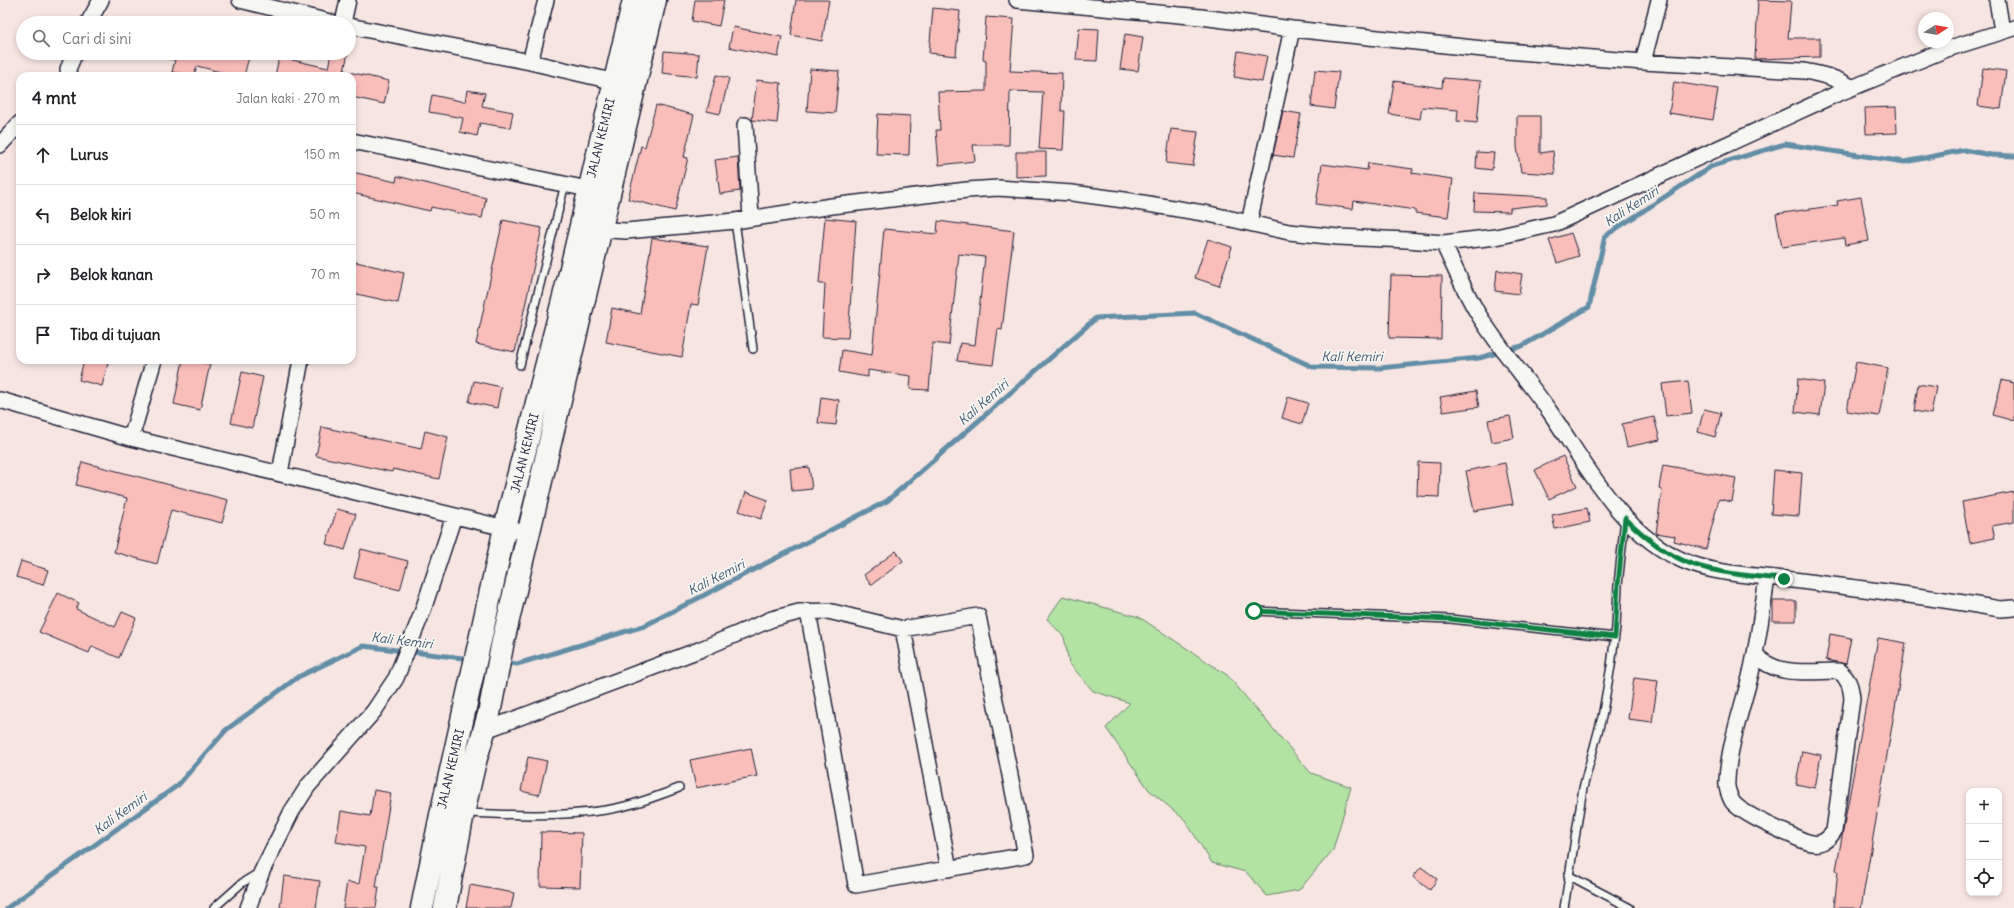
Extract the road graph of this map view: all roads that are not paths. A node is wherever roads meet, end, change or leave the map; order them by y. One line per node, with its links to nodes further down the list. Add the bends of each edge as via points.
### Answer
1 (101, 0): 10 (street)
2 (240, 0): 11 (street)
3 (348, 0): 12 (street)
4 (546, 0): 17 (street)
5 (634, 0): 20 (highway, JALAN KEMIRI)
6 (655, 0): 31 (highway, JALAN KEMIRI, via 629,117)
7 (1017, 0): 14 (street, via 1201,17)
8 (1659, 0): 18 (street)
9 (1997, 0): 15 (street)
10 (92, 16)
11 (305, 16)
12 (345, 16)
13 (356, 27): 17 (street)
14 (1292, 29): 18 (street); 30 (street)
15 (2008, 30): 21 (street, via 1947,49)
16 (72, 60): 19 (street)
17 (530, 62): 20 (street)
18 (1643, 62): 21 (street, via 1804,71 1830,77)
19 (67, 72)
20 (616, 82): 27 (highway, JALAN KEMIRI)
21 (1852, 88): 32 (street, via 1554,224 1518,234)
22 (745, 125): 28 (street)
23 (16, 127): 25 (street)
24 (356, 142): 26 (street)
25 (0, 145)
26 (565, 184): 27 (street); 36 (lane)
27 (588, 189): 31 (highway, JALAN KEMIRI)
28 (751, 218): 29 (street); 30 (street, via 825,206 967,190 1023,188 1124,200)
29 (735, 221): 31 (street, via 626,231); 33 (lane)
30 (1249, 223): 32 (street, via 1320,236)
31 (590, 228): 42 (highway, JALAN KEMIRI, via 554,338); 43 (highway, JALAN KEMIRI)
32 (1443, 243): 41 (street, via 1475,308 1590,474)
33 (753, 349)
34 (153, 364): 38 (street)
35 (300, 364): 39 (street)
36 (520, 365)
37 (0, 400): 38 (street)
38 (131, 438): 39 (street)
39 (280, 473): 40 (street)
40 (454, 516): 42 (street); 55 (street, via 430,591 396,678 374,711 308,786 276,840)
41 (1625, 518): 44 (street, via 1655,544 1684,561 1706,568); 49 (lane)
42 (505, 528): 43 (street); 59 (highway, JALAN KEMIRI)
43 (530, 534): 51 (highway, JALAN KEMIRI, via 503,641)
44 (1767, 578): 45 (street, via 2000,609); 50 (street)
45 (2014, 608)
46 (808, 611): 48 (street, via 828,610); 51 (street, via 772,619 699,650); 54 (street, via 856,885)
47 (1254, 611): 49 (lane, via 1450,619)
48 (904, 629): 54 (street); 54 (street, via 978,616 1026,855)
49 (1615, 637): 56 (lane, via 1602,717 1583,788)
50 (1755, 654): 50 (street, via 1726,782 1728,792 1733,802 1768,823 1806,842 1822,843 1834,831 1852,699 1851,688 1847,678 1839,671 1773,669)
51 (486, 723): 53 (highway, JALAN KEMIRI)
52 (679, 788): 53 (lane, via 642,802 607,810 574,813)
53 (463, 813): 60 (highway, JALAN KEMIRI)
54 (949, 868)
55 (262, 871): 57 (lane, via 242,883); 58 (street)
56 (1568, 875): 61 (lane); 62 (lane)
57 (214, 908)
58 (248, 908)
59 (422, 908)
60 (445, 908)
61 (1564, 908)
62 (1630, 908)

